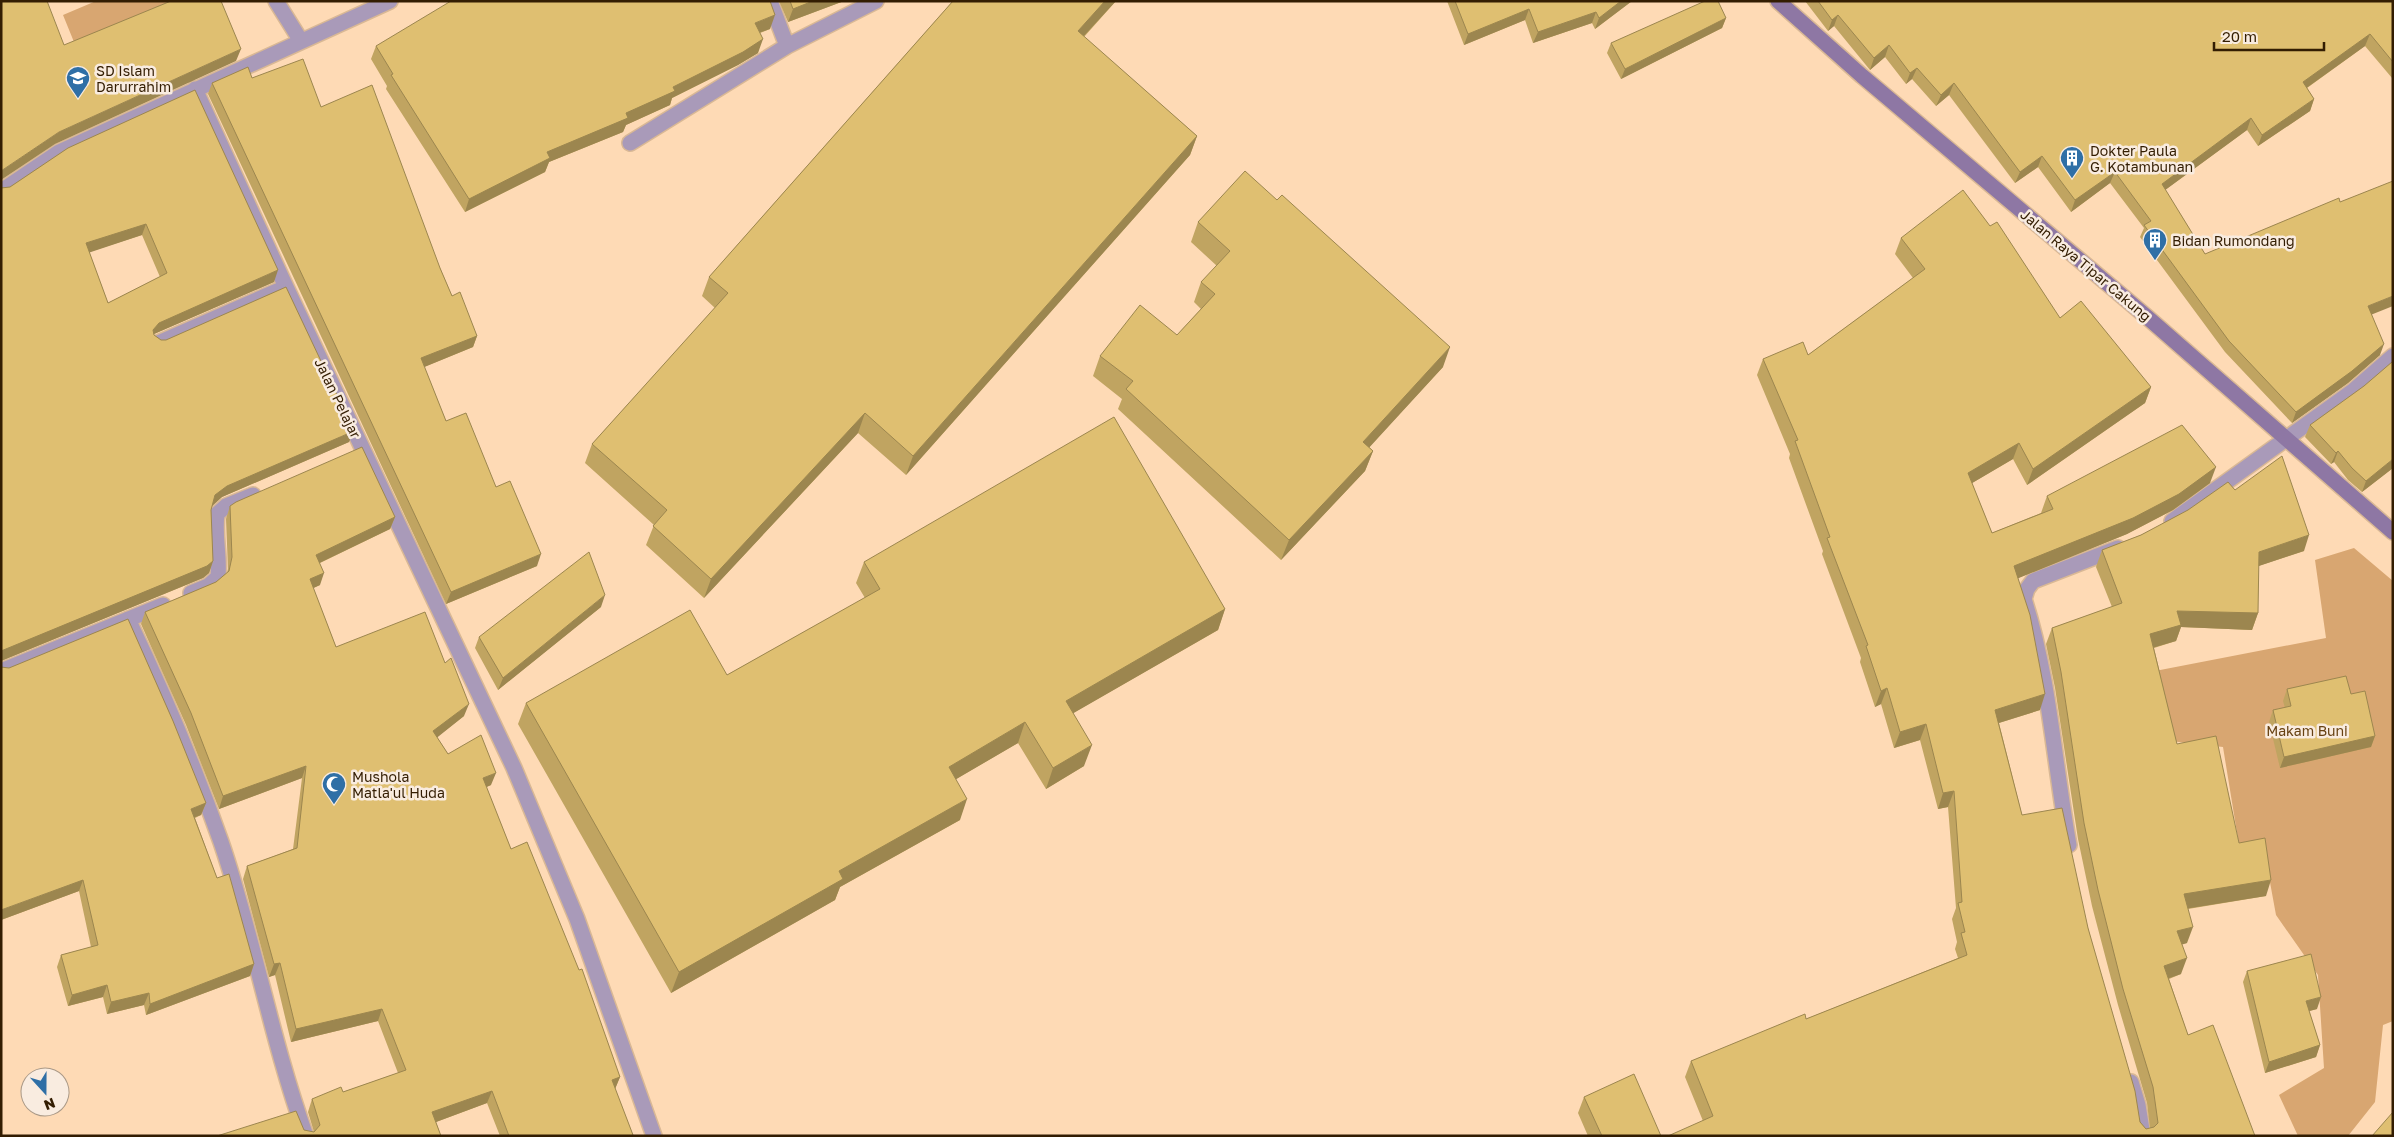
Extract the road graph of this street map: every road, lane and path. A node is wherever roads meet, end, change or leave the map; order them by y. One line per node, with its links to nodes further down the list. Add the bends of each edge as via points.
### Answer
1 (276, 1): 6 (street)
2 (390, 1): 6 (street)
3 (770, 1): 7 (street)
4 (876, 1): 7 (street)
5 (1778, 1): 14 (street, Jalan Raya Tipar Cakung, via 2134,305)
6 (301, 42): 8 (street)
7 (788, 46): 9 (street)
8 (195, 89): 10 (street, via 59,152); 11 (street, Jalan Pelajar)
9 (630, 143)
10 (1, 191)
11 (286, 287): 12 (street); 15 (street, Jalan Pelajar)
12 (158, 343)
13 (2393, 356): 14 (street, via 2354,390)
14 (2285, 439): 18 (street, via 2186,512); 19 (street, Jalan Raya Tipar Cakung)
15 (362, 448): 16 (street, Jalan Pelajar); 26 (street, via 514,768 577,919)
16 (344, 455)
17 (263, 491): 21 (street, via 226,506 217,514 214,532 218,577 208,586)
18 (2155, 530)
19 (2393, 532)
20 (2131, 543): 23 (street, via 2033,581 2024,600 2044,676)
21 (128, 619): 22 (street); 25 (street, via 171,710 221,843 294,1104)
22 (1, 671)
23 (2072, 860)
24 (2126, 1068): 27 (street, via 2138,1106)
25 (306, 1136)
26 (654, 1136)
27 (2142, 1136)

